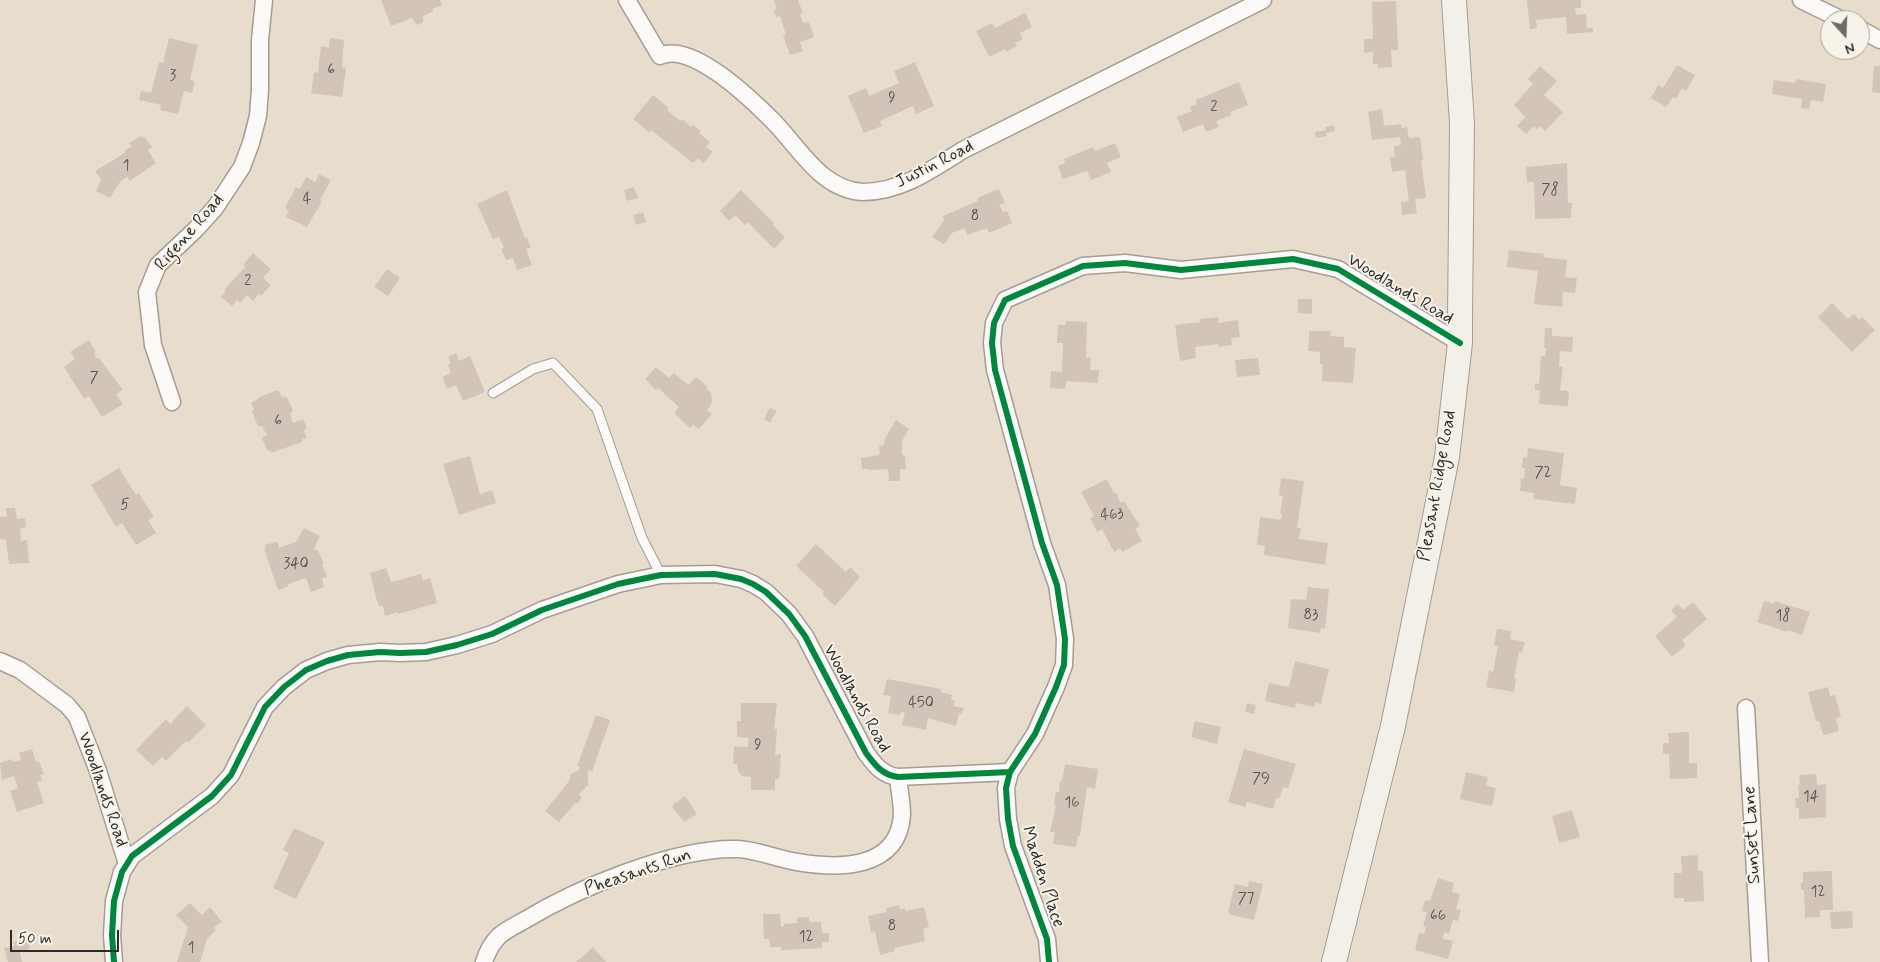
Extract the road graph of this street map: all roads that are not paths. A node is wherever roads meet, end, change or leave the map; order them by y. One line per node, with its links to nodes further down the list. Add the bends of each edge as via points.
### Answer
1 (264, 0): 9 (street, Rigene Road, via 258,116 245,159 215,208 158,265 147,292 154,345)
2 (627, 0): 3 (street, Justin Road, via 660,56 669,54 698,60 725,78 772,119 826,178 842,188 862,192 898,186 925,174 963,150)
3 (1263, 0)
4 (1454, 0): 7 (street, Pleasant Ridge Road, via 1462,123)
5 (1801, 0): 6 (street)
6 (1822, 10)
7 (1460, 343): 13 (street, Woodlands Road, via 1338,269 1293,259 1181,270 1125,263 1083,266 1005,300 994,322 995,370 1042,543 1057,585 1066,639 1064,665 1056,688 1036,734); 19 (street, Pleasant Ridge Road, via 1447,456 1393,726)
8 (493, 393): 10 (lane, via 533,369 553,363 597,409 642,538)
9 (172, 402)
10 (661, 575): 14 (street, Woodlands Road, via 716,574 741,579 766,592 789,614 805,636 866,753 877,768); 15 (street, Woodlands Road, via 618,584 542,610 492,634 457,645 426,652 348,655 306,670 265,707 231,775 212,796 132,856)
11 (0, 661): 15 (street, Woodlands Road, via 20,670 77,716)
12 (1746, 708): 20 (street, Sunset Lane)
13 (1010, 772): 14 (street, Woodlands Road); 18 (street, Madden Place, via 1006,788 1013,846 1047,939)
14 (898, 777): 17 (street, Pheasants Run, via 902,815 896,840 878,856 860,864 841,866 796,862 738,849 694,852 602,882 544,909 500,935 488,950)
15 (127, 864): 16 (street, via 114,901)
16 (114, 962)
17 (484, 962)
18 (1049, 962)
19 (1334, 962)
20 (1760, 962)

